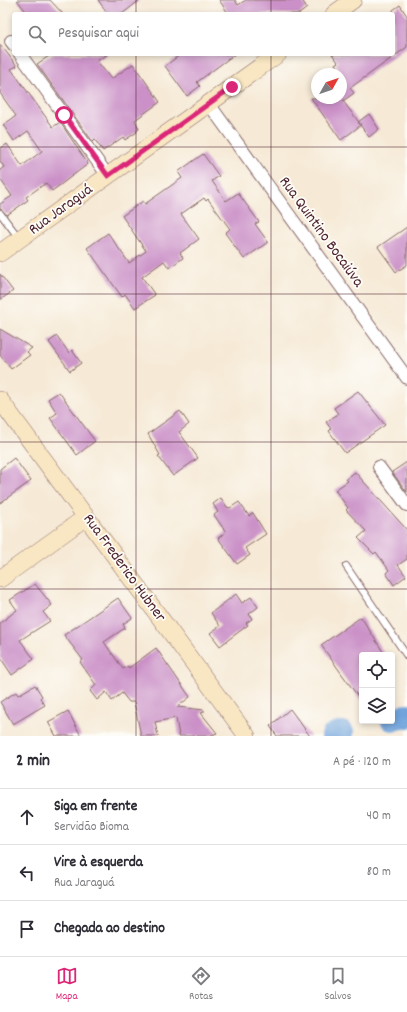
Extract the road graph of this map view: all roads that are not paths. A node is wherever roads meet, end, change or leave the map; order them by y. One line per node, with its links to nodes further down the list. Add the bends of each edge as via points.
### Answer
1 (21, 56): 4 (street)
2 (275, 56): 3 (street, Rua Jaraguá)
3 (208, 104): 4 (street, Rua Jaraguá); 8 (street, Rua Quintino Bocaiúva)
4 (108, 176): 6 (street, Rua Jaraguá)
5 (0, 212): 6 (lane)
6 (20, 239): 7 (street, Rua Jaraguá)
7 (0, 254)
8 (407, 378)
9 (0, 400): 12 (street, Rua Frederico Hubner)
10 (379, 467): 11 (street)
11 (407, 505)
12 (86, 517): 14 (street); 16 (street, Rua Frederico Hubner)
13 (346, 566): 15 (lane)
14 (0, 579)
15 (407, 656)
16 (248, 736)

